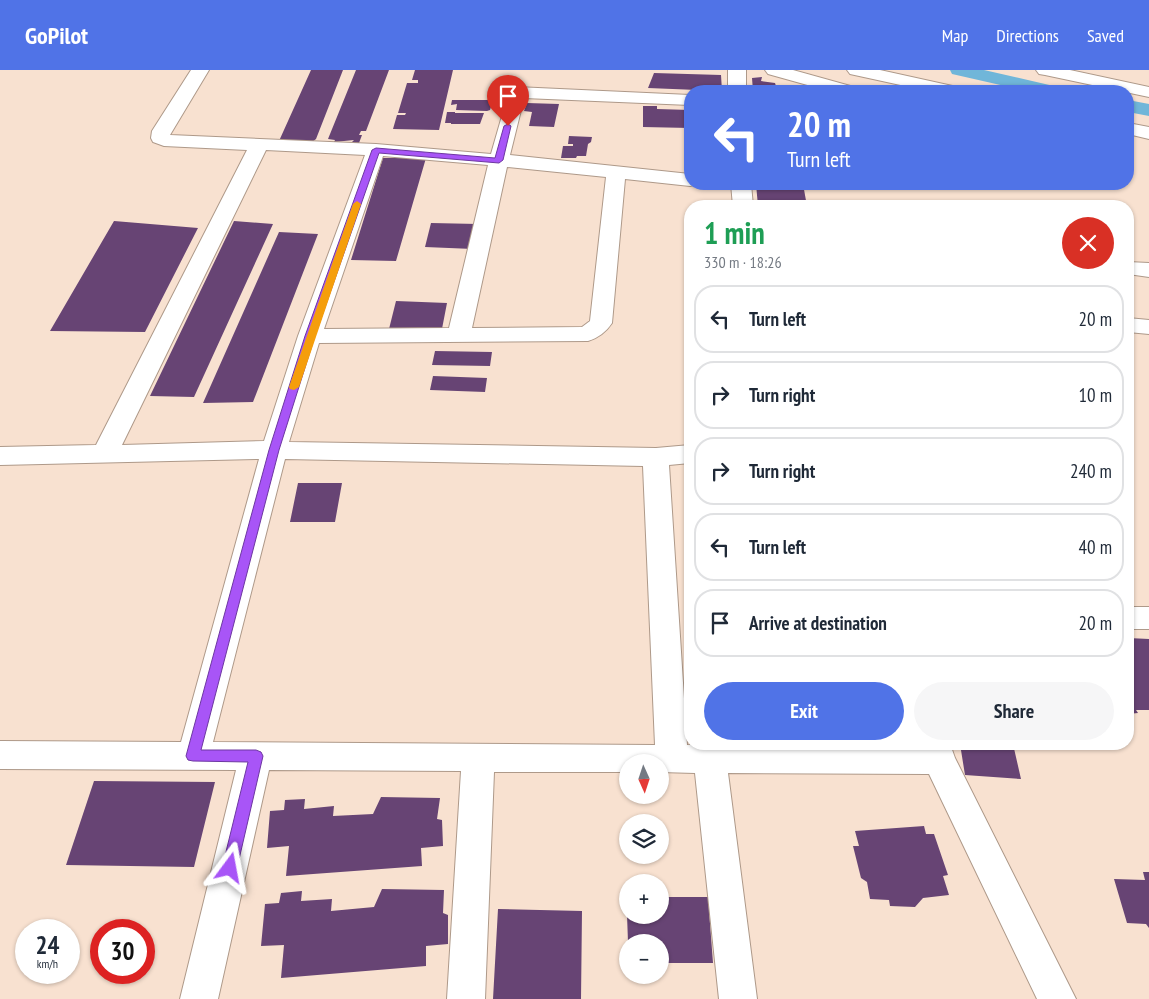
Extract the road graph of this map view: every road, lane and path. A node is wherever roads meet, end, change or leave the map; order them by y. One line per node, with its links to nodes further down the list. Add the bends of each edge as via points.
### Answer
1 (200, 70): 15 (street, via 161,131 160,138 173,142)
2 (737, 70): 6 (street)
3 (774, 70): 7 (street)
4 (856, 70): 8 (street)
5 (1045, 70): 9 (street)
6 (737, 85)
7 (827, 85)
8 (924, 85)
9 (1116, 85)
10 (1134, 89): 11 (street)
11 (1149, 92)
12 (684, 99): 17 (street, via 518,85)
13 (1134, 130): 14 (street)
14 (1149, 134)
15 (259, 145): 16 (street); 27 (street)
16 (376, 150): 17 (street); 25 (street)
17 (499, 160): 18 (street); 24 (street)
18 (616, 172): 19 (street); 24 (street, via 601,323 588,334)
19 (684, 179)
20 (1134, 269): 21 (street)
21 (1149, 270)
22 (1134, 326): 23 (street)
23 (1149, 328)
24 (459, 335): 25 (street)
25 (310, 336): 26 (street)
26 (274, 450): 27 (street); 30 (street); 35 (street)
27 (105, 454): 29 (street)
28 (684, 455): 30 (street)
29 (0, 456)
30 (656, 457): 38 (street)
31 (1134, 618): 32 (street)
32 (1149, 618)
33 (936, 752): 39 (street); 43 (street)
34 (0, 755): 35 (street)
35 (193, 756): 36 (street)
36 (256, 756): 37 (street); 40 (street)
37 (478, 757): 38 (street); 41 (street)
38 (672, 758): 39 (street)
39 (710, 759): 42 (street)
40 (199, 999)
41 (466, 999)
42 (738, 999)
43 (1057, 999)

